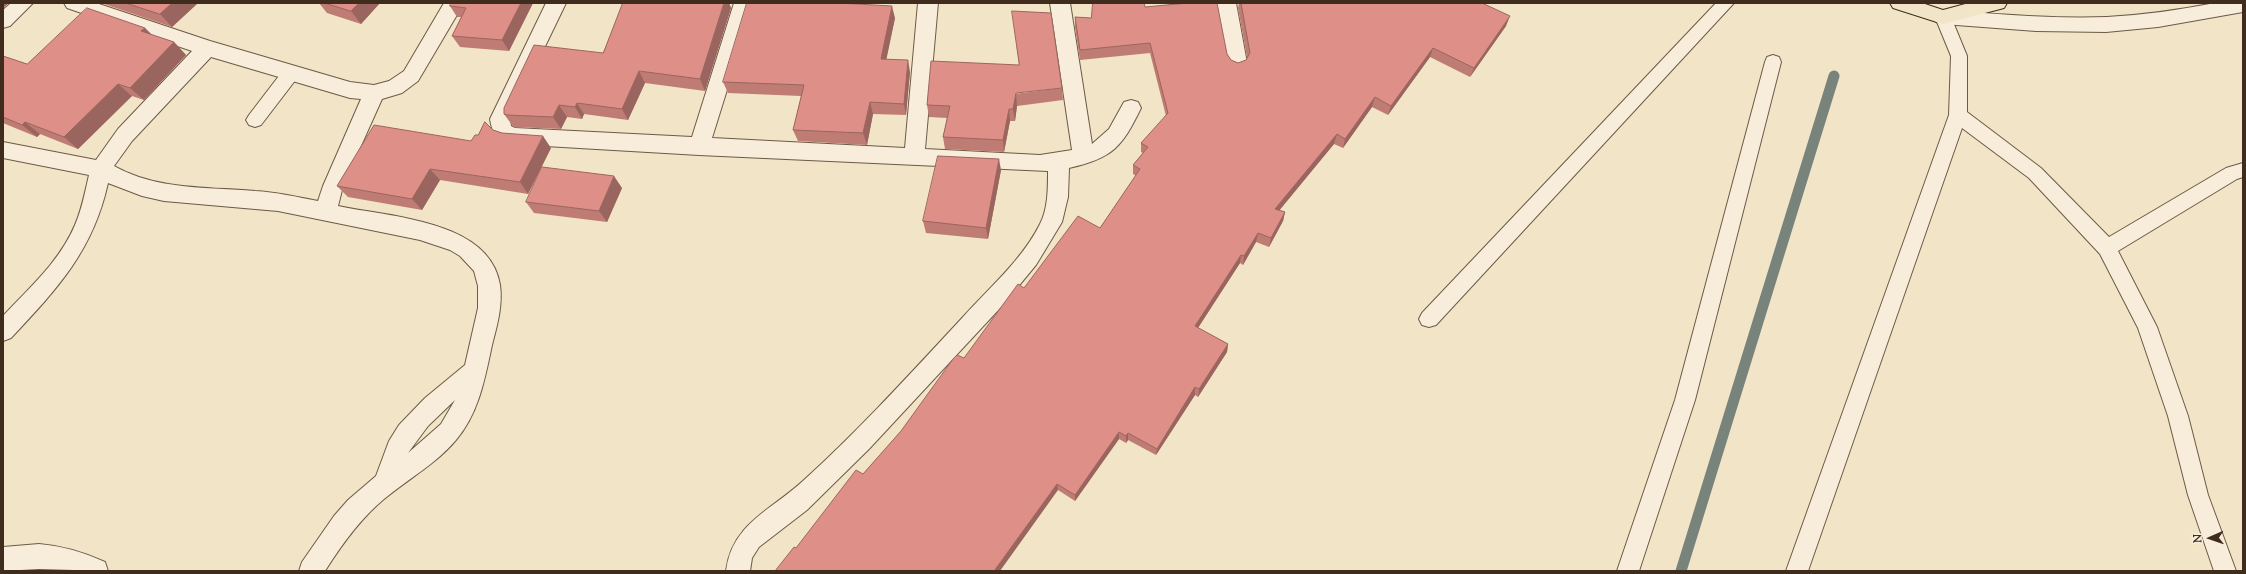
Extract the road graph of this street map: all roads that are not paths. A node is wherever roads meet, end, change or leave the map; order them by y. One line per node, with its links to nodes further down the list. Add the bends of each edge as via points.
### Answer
1 (23, 3): 15 (street)
2 (74, 3): 16 (street)
3 (454, 3): 20 (street, via 411,76 396,86)
4 (556, 3): 24 (street, via 500,119 502,130 511,136)
5 (744, 3): 24 (street)
6 (928, 3): 26 (street)
7 (1060, 3): 27 (street)
8 (1226, 3): 18 (street)
9 (1726, 3): 33 (lane)
10 (1900, 3): 14 (highway)
11 (1957, 3): 14 (highway)
12 (1997, 3): 14 (highway)
13 (2243, 5): 14 (street, via 2165,19 2089,25)
14 (1943, 17): 22 (lane, via 1958,56)
15 (3, 22)
16 (207, 48): 19 (street); 29 (street, via 140,117)
17 (1773, 62): 39 (lane, via 1685,400)
18 (1237, 63)
19 (291, 73): 20 (street, via 350,90); 23 (lane)
20 (374, 93): 31 (street)
21 (1131, 108): 27 (street, via 1115,137 1105,147)
22 (1958, 116): 32 (lane, via 2035,173); 40 (lane)
23 (255, 120)
24 (699, 147): 26 (street)
25 (3, 150): 29 (street)
26 (914, 156): 28 (street, via 1026,163)
27 (1083, 156): 28 (street)
28 (1059, 162): 38 (street, via 1054,215 1048,230 1026,260 887,415 784,515 747,541 741,550)
29 (101, 169): 31 (street, via 117,180 152,191 255,199); 34 (street, via 82,233 46,284)
30 (2243, 170): 32 (lane, via 2232,173)
31 (325, 213): 37 (street, via 421,231 453,243 475,255 491,285 476,370 428,410 409,433 394,452 387,469 386,483 365,499 340,526)
32 (2107, 248): 41 (lane, via 2148,327 2178,416 2198,495)
33 (1430, 319)
34 (3, 331)
35 (3, 559): 36 (street, via 51,556 85,565)
36 (96, 571)
37 (311, 571)
38 (738, 571)
39 (1628, 571)
40 (1797, 571)
41 (2226, 571)

